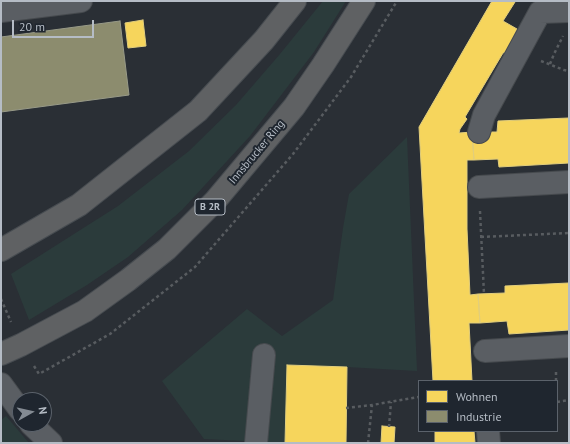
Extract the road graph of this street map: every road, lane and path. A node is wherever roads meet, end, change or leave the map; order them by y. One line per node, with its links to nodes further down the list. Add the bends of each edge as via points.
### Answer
1 (81, 1): 4 (street)
2 (295, 1): 12 (highway, via 264,40 198,111 79,205)
3 (364, 1): 16 (highway, Innsbrucker Ring / B 2R, via 294,107 215,201 167,249 85,311)
4 (1, 11)
5 (567, 22): 6 (path); 7 (street, via 540,12 484,115)
6 (550, 64)
7 (478, 132)
8 (569, 182): 9 (street)
9 (479, 187): 11 (path)
10 (569, 233): 11 (path)
11 (481, 237): 13 (path)
12 (1, 250)
13 (484, 294)
14 (569, 346): 15 (street)
15 (485, 351)
16 (1, 354)
17 (264, 355): 30 (street)
18 (1, 384): 20 (street)
19 (418, 397): 22 (path)
20 (12, 399)
21 (569, 400): 23 (path)
22 (391, 402): 24 (path); 26 (path)
23 (558, 402)
24 (372, 405): 25 (path); 31 (path)
25 (346, 408)
26 (389, 427)
27 (39, 432): 29 (street)
28 (488, 432): 32 (street)
29 (51, 443)
30 (256, 443)
31 (368, 443)
32 (489, 443)

